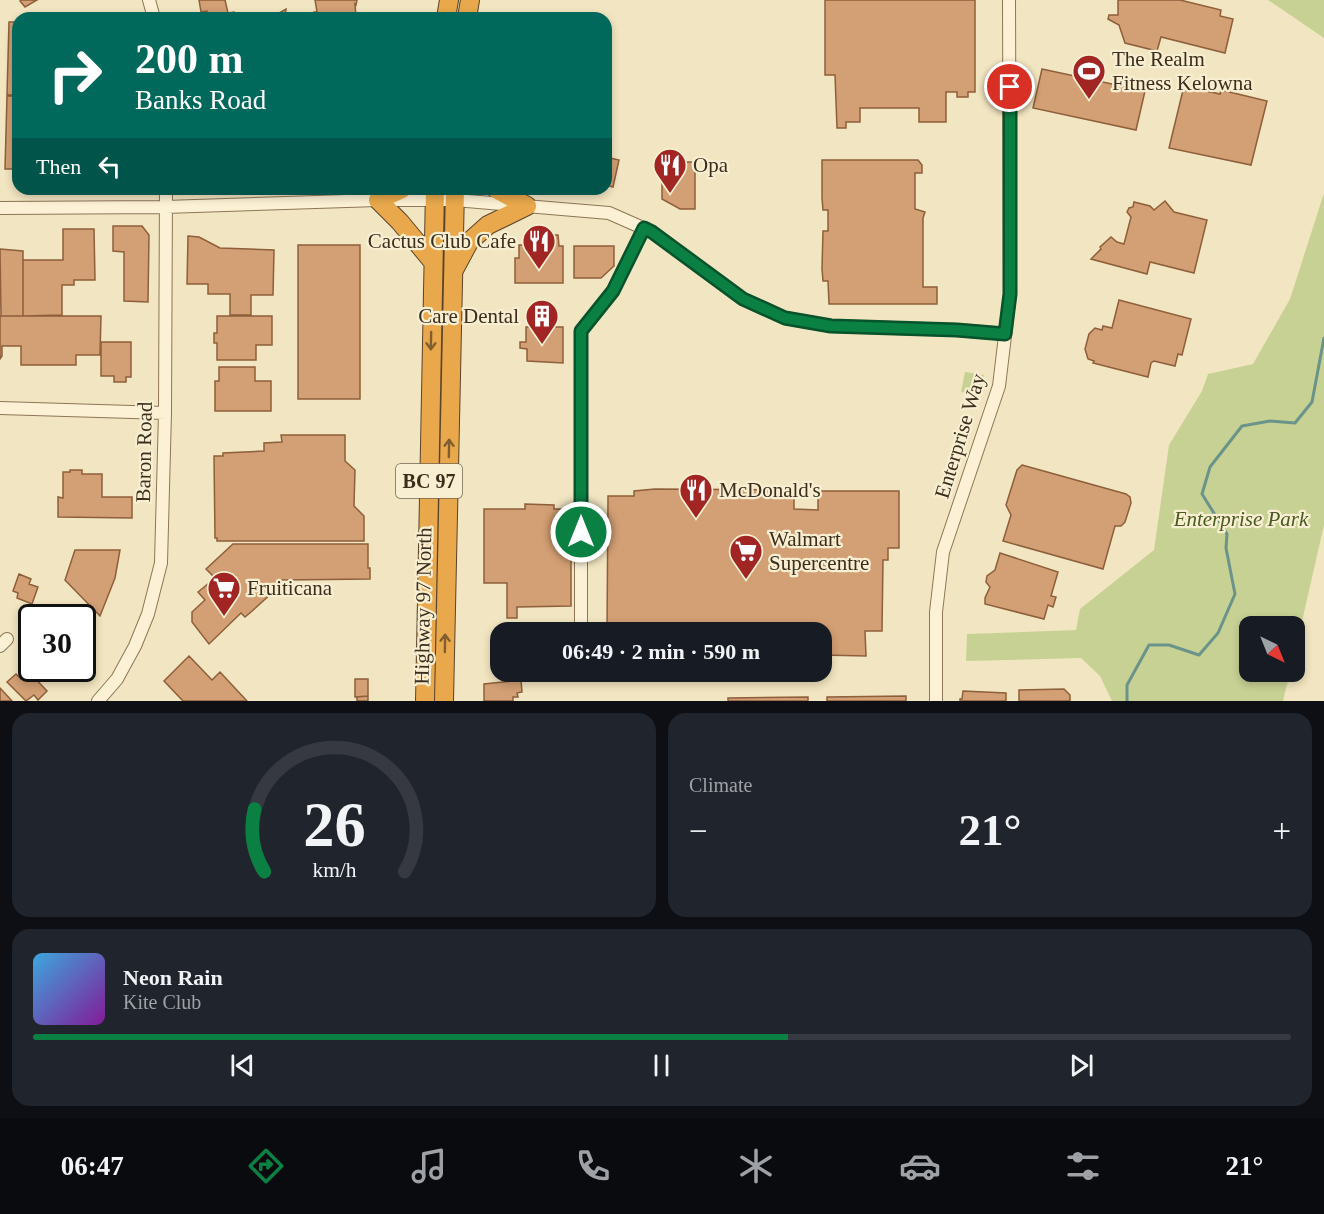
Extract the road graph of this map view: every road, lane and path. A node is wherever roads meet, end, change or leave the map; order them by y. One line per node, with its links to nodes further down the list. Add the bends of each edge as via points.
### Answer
1 (1010, 0): 14 (street, Enterprise Way, via 1010,294)
2 (165, 195): 8 (street, Baron Road)
3 (389, 195): 7 (highway)
4 (435, 195): 5 (street); 7 (street); 12 (highway, Highway 97 North / BC 97)
5 (455, 195): 9 (street); 13 (highway, Highway 97 North / BC 97)
6 (506, 195): 9 (highway)
7 (378, 200): 8 (street); 12 (highway)
8 (165, 207): 10 (street); 16 (street, Baron Road)
9 (527, 207): 11 (street, via 609,213); 13 (highway, via 488,225 470,242)
10 (0, 208)
11 (644, 228): 14 (street, via 743,299 785,318 831,326); 17 (street, via 613,291 581,331)
12 (433, 262): 19 (highway, Highway 97 North / BC 97, one-way to 19)
13 (453, 271): 20 (highway, Highway 97 North / BC 97, one-way to 13)
14 (1005, 334): 21 (street, Enterprise Way, via 999,386 943,552 936,612)
15 (0, 408): 16 (street)
16 (165, 413): 18 (street, Baron Road, via 161,563 135,646 117,680)
17 (581, 622)
18 (98, 701)
19 (425, 701)
20 (444, 701)
21 (936, 701)

